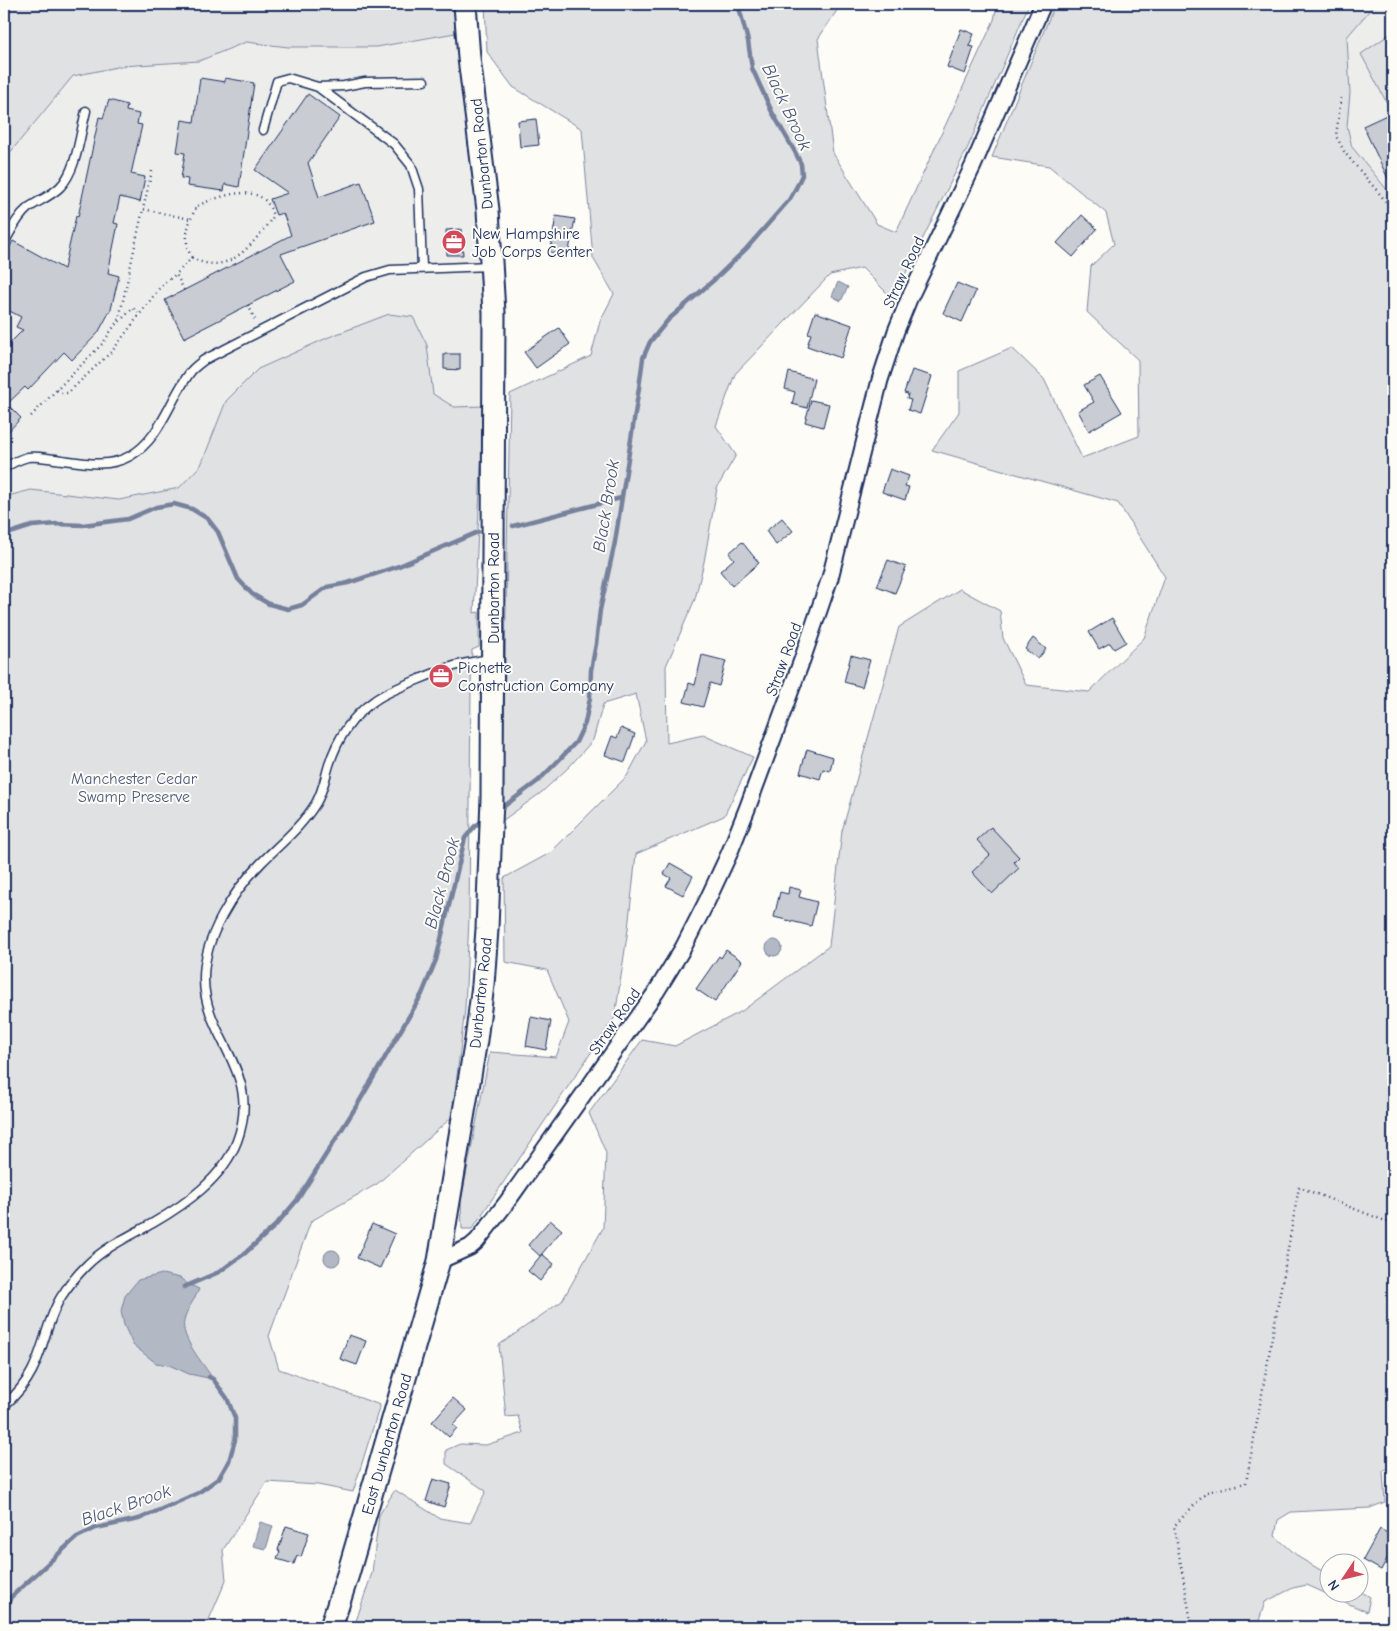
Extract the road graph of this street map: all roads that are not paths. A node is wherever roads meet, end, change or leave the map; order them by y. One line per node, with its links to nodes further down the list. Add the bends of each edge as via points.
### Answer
1 (464, 4): 8 (street, Dunbarton Road)
2 (1043, 4): 12 (street, Straw Road, via 973,166 896,331 880,380 830,578 748,806 707,901 656,992 507,1202 477,1241)
3 (424, 81): 4 (lane)
4 (318, 87): 6 (lane, via 288,78 277,81); 9 (lane, via 394,144 411,165 419,189)
5 (86, 111): 7 (lane, via 71,172 60,187 17,220)
6 (263, 130)
7 (4, 243)
8 (492, 266): 9 (lane); 11 (street, Dunbarton Road)
9 (422, 268): 10 (lane, via 390,270 366,278 204,360 193,369 152,437 131,456 106,464 30,457)
10 (4, 468)
11 (492, 658): 12 (street, Dunbarton Road, via 492,798 483,984); 13 (lane, via 454,666 373,701 344,731 323,789 305,819 249,875 237,892 212,938 204,979 206,1001 241,1083 243,1114 235,1145 217,1174 190,1199 102,1252 73,1280 60,1298 33,1370)
12 (439, 1261): 14 (street, East Dunbarton Road)
13 (4, 1406)
14 (331, 1627)

